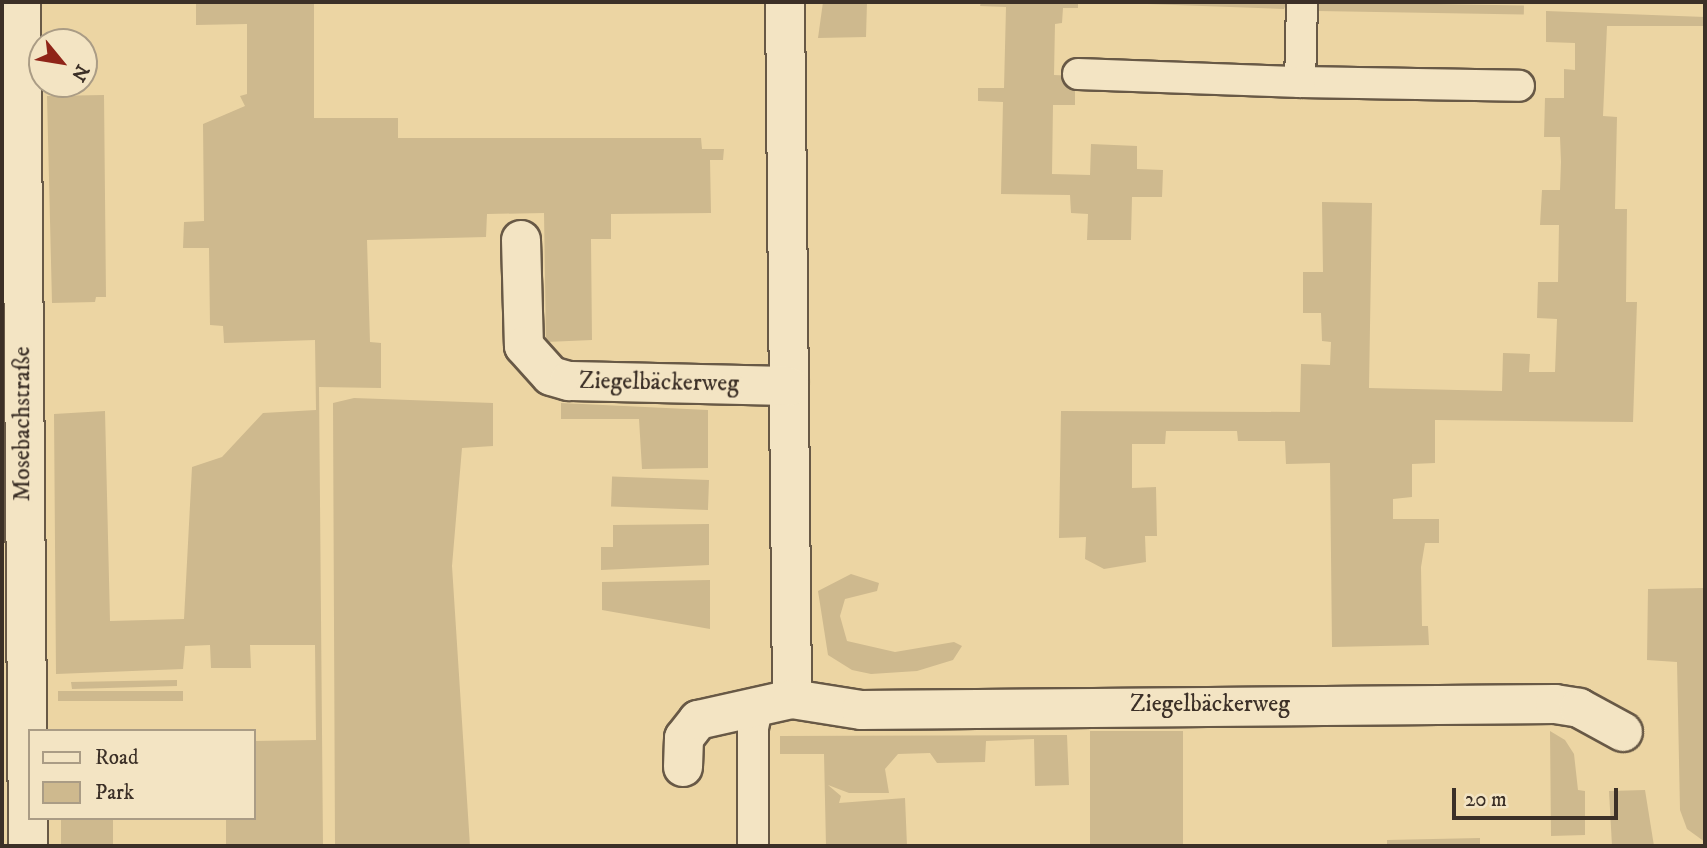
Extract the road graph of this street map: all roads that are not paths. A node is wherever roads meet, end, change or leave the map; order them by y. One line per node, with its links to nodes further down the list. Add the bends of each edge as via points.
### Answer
1 (21, 2): 12 (street, Mosebachstraße)
2 (785, 2): 8 (street)
3 (1302, 2): 5 (lane)
4 (1078, 74): 5 (lane)
5 (1300, 82): 6 (lane)
6 (1519, 86)
7 (521, 240): 8 (street, Ziegelbäckerweg, via 524,346 533,363 551,376 569,382)
8 (789, 386): 9 (street)
9 (775, 702): 10 (street, Ziegelbäckerweg, via 861,710 1555,704 1579,708); 11 (street, Ziegelbäckerweg, via 698,720 684,738); 13 (lane, via 753,728)
10 (1623, 732)
11 (683, 767)
12 (28, 846)
13 (753, 846)

